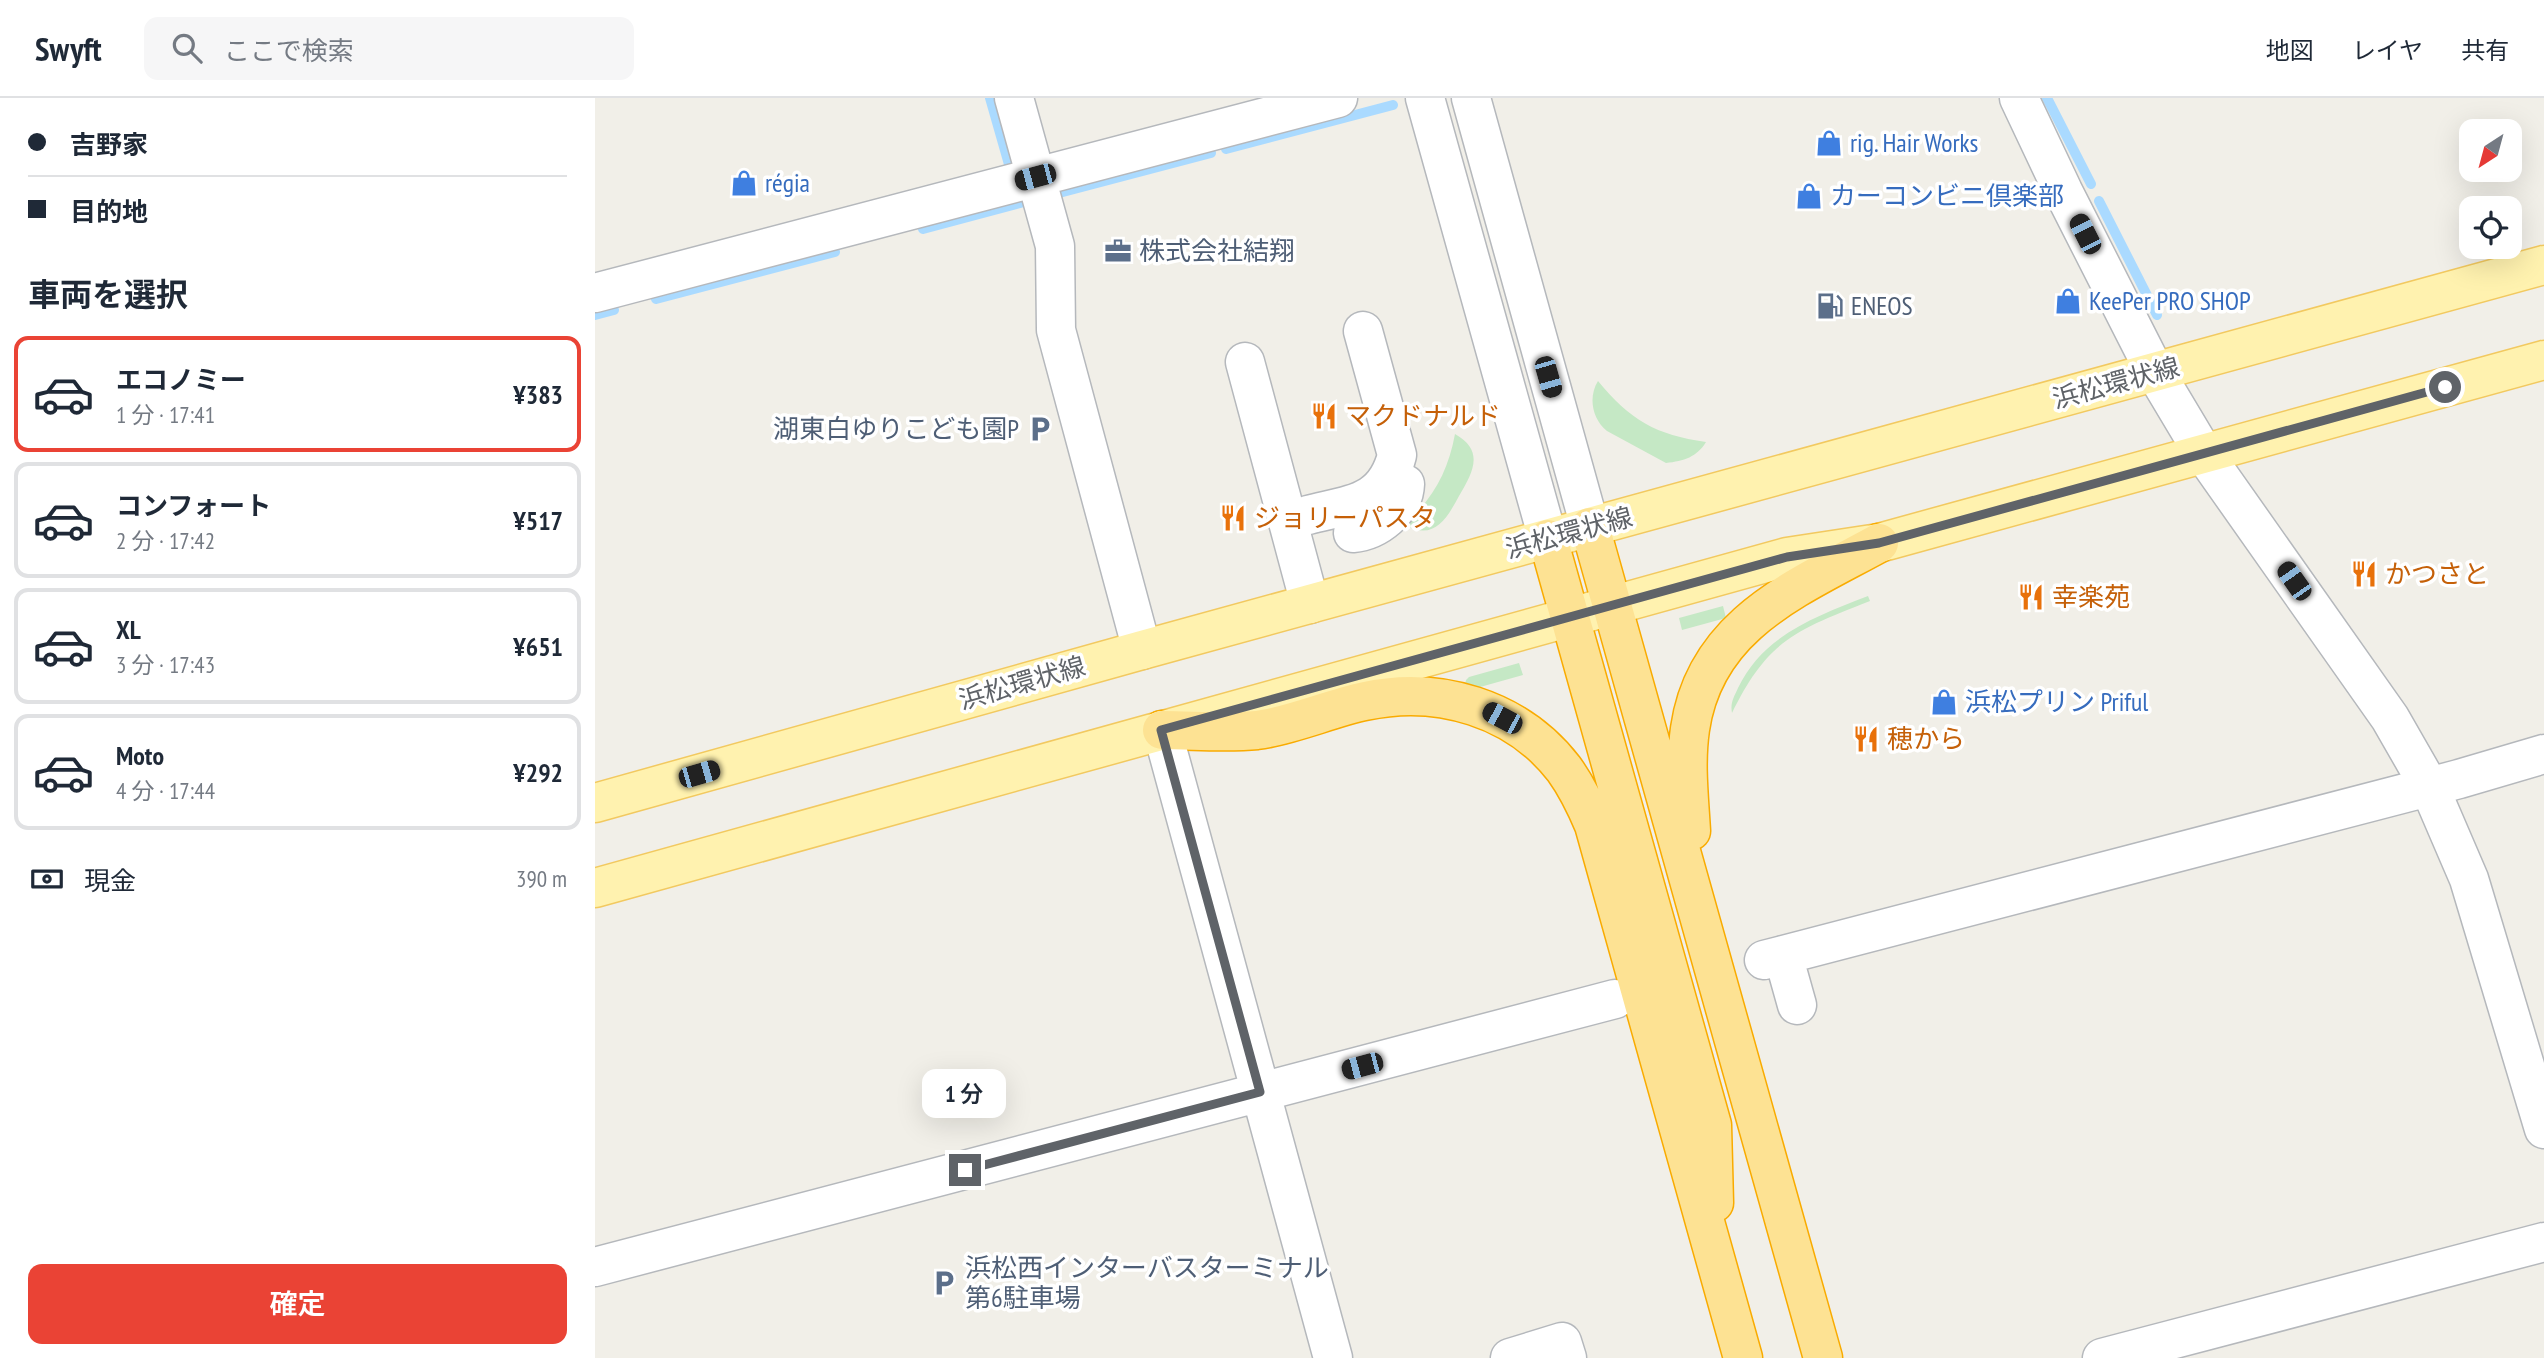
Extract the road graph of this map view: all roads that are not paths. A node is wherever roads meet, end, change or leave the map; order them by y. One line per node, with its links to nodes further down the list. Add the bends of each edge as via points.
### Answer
1 (1013, 98): 6 (street)
2 (1338, 98): 6 (street)
3 (1425, 98): 14 (street)
4 (1471, 98): 13 (street)
5 (2019, 98): 11 (street)
6 (1035, 177): 8 (street); 19 (street, via 1055,246 1056,330)
7 (2544, 265): 11 (main road, 浜松環状線)
8 (595, 293)
9 (1363, 331): 16 (street, via 1397,455 1382,489 1333,527 1255,360)
10 (2544, 360): 12 (main road)
11 (2155, 372): 12 (street); 13 (main road, 浜松環状線)
12 (2204, 454): 15 (main road); 22 (street, via 2390,718)
13 (1590, 527): 14 (main road, 浜松環状線); 17 (highway)
14 (1548, 539): 16 (main road, 浜松環状線); 18 (highway)
15 (1879, 543): 17 (main road, via 1787,557); 25 (highway, via 1758,612 1733,636 1714,664 1699,695 1687,762)
16 (1310, 604): 19 (main road, 浜松環状線)
17 (1612, 605): 18 (main road); 25 (highway)
18 (1570, 617): 20 (main road); 31 (highway, via 1712,1125)
19 (1142, 650): 23 (main road, 浜松環状線)
20 (1161, 730): 24 (main road); 28 (street); 31 (highway, via 1258,730 1363,701 1426,695 1488,710 1542,745 1564,769 1594,825)
21 (2544, 754): 22 (street)
22 (2429, 786): 27 (street, via 1773,958); 29 (street, via 2469,879)
23 (595, 803)
24 (595, 888)
25 (1696, 904): 37 (highway)
26 (1615, 999): 28 (street)
27 (1797, 1006)
28 (1260, 1092): 32 (street); 33 (street)
29 (2544, 1129)
30 (2544, 1242): 38 (street)
31 (1715, 1257): 36 (highway)
32 (595, 1267)
33 (1333, 1358)
34 (1510, 1358): 35 (street, via 1562,1342)
35 (1567, 1358)
36 (1743, 1358)
37 (1823, 1358)
38 (2102, 1358)

